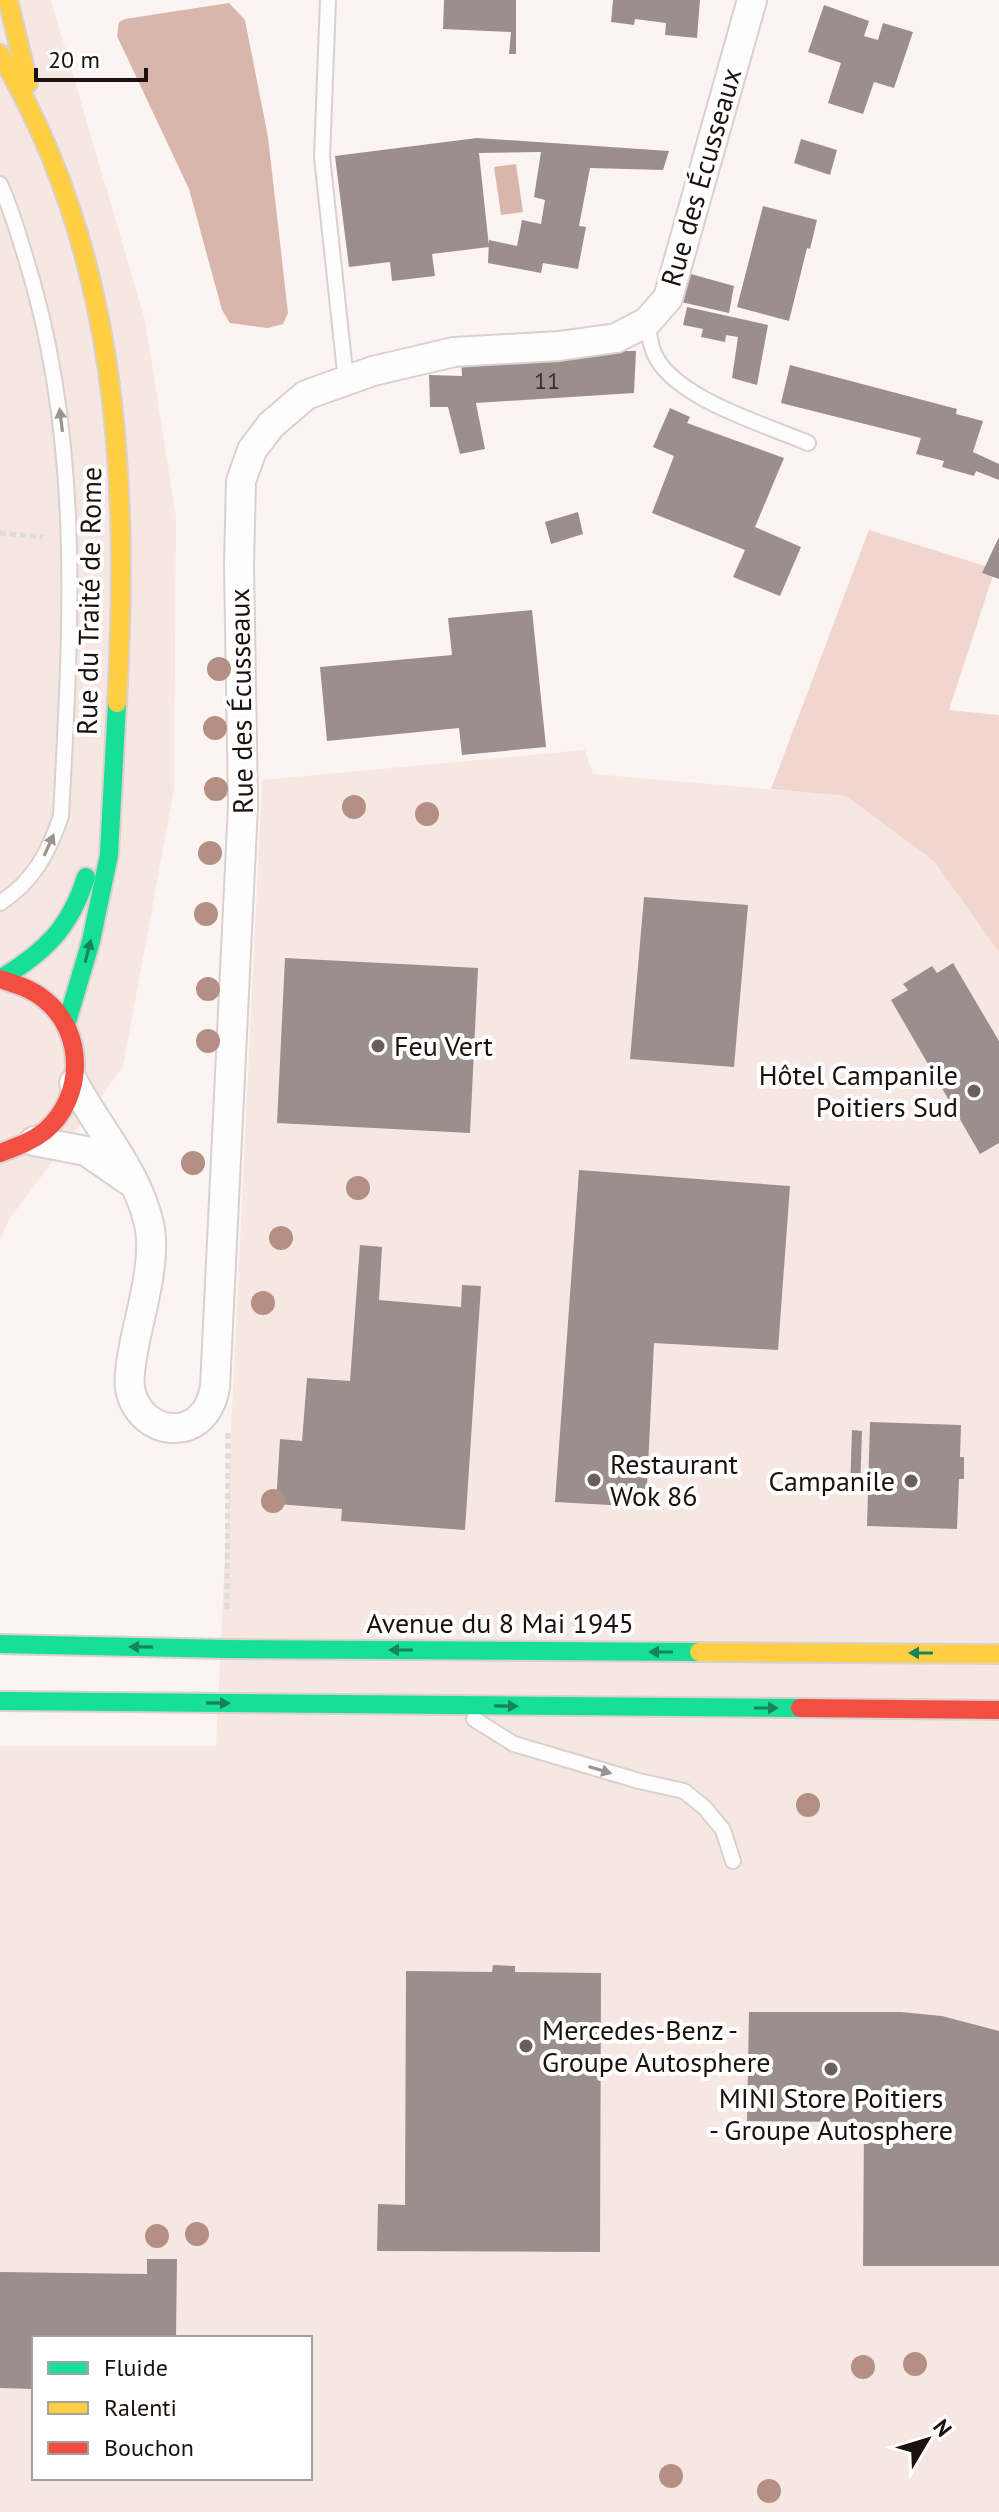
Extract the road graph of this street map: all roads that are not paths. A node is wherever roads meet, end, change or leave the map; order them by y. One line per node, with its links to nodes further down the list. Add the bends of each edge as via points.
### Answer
1 (8, 0): 5 (main road, Rue du Traité de Rome)
2 (328, 0): 8 (lane, via 322,157)
3 (752, 0): 7 (street, Rue des Écusseaux, via 668,298)
4 (0, 54): 5 (main road, Rue du Traité de Rome)
5 (38, 122): 10 (main road, Rue du Traité de Rome, via 95,292 112,389 123,542)
6 (0, 184): 11 (lane, one-way to 6, via 34,874 51,847 61,816 69,595 68,480 57,390 37,295)
7 (647, 322): 8 (street, Rue des Écusseaux, via 616,338 454,352); 9 (lane, via 653,352 690,393)
8 (346, 381): 17 (street, Rue des Écusseaux, via 306,395 271,425 252,450 241,481 243,805 215,1387 208,1411 185,1428 150,1421 130,1389 151,1250 150,1226)
9 (808, 443)
10 (111, 805): 12 (main road, Rue du Traité de Rome, via 75,910 43,952); 13 (main road, Rue du Traité de Rome, one-way to 10, via 109,854)
11 (0, 903)
12 (0, 979): 13 (main road, via 27,987)
13 (66, 1025): 14 (main road, via 75,1054)
14 (74, 1083): 15 (main road, via 67,1106); 17 (street)
15 (34, 1141): 16 (main road); 17 (street, via 86,1151)
16 (0, 1153)
17 (134, 1184)
18 (0, 1644): 19 (main road, Avenue du 8 Mai 1945, one-way to 18)
19 (999, 1654)
20 (0, 1701): 21 (main road, one-way to 21)
21 (453, 1706): 22 (main road, one-way to 22); 23 (lane, one-way to 23, via 514,1744 684,1791 723,1830)
22 (999, 1710)
23 (733, 1861)

